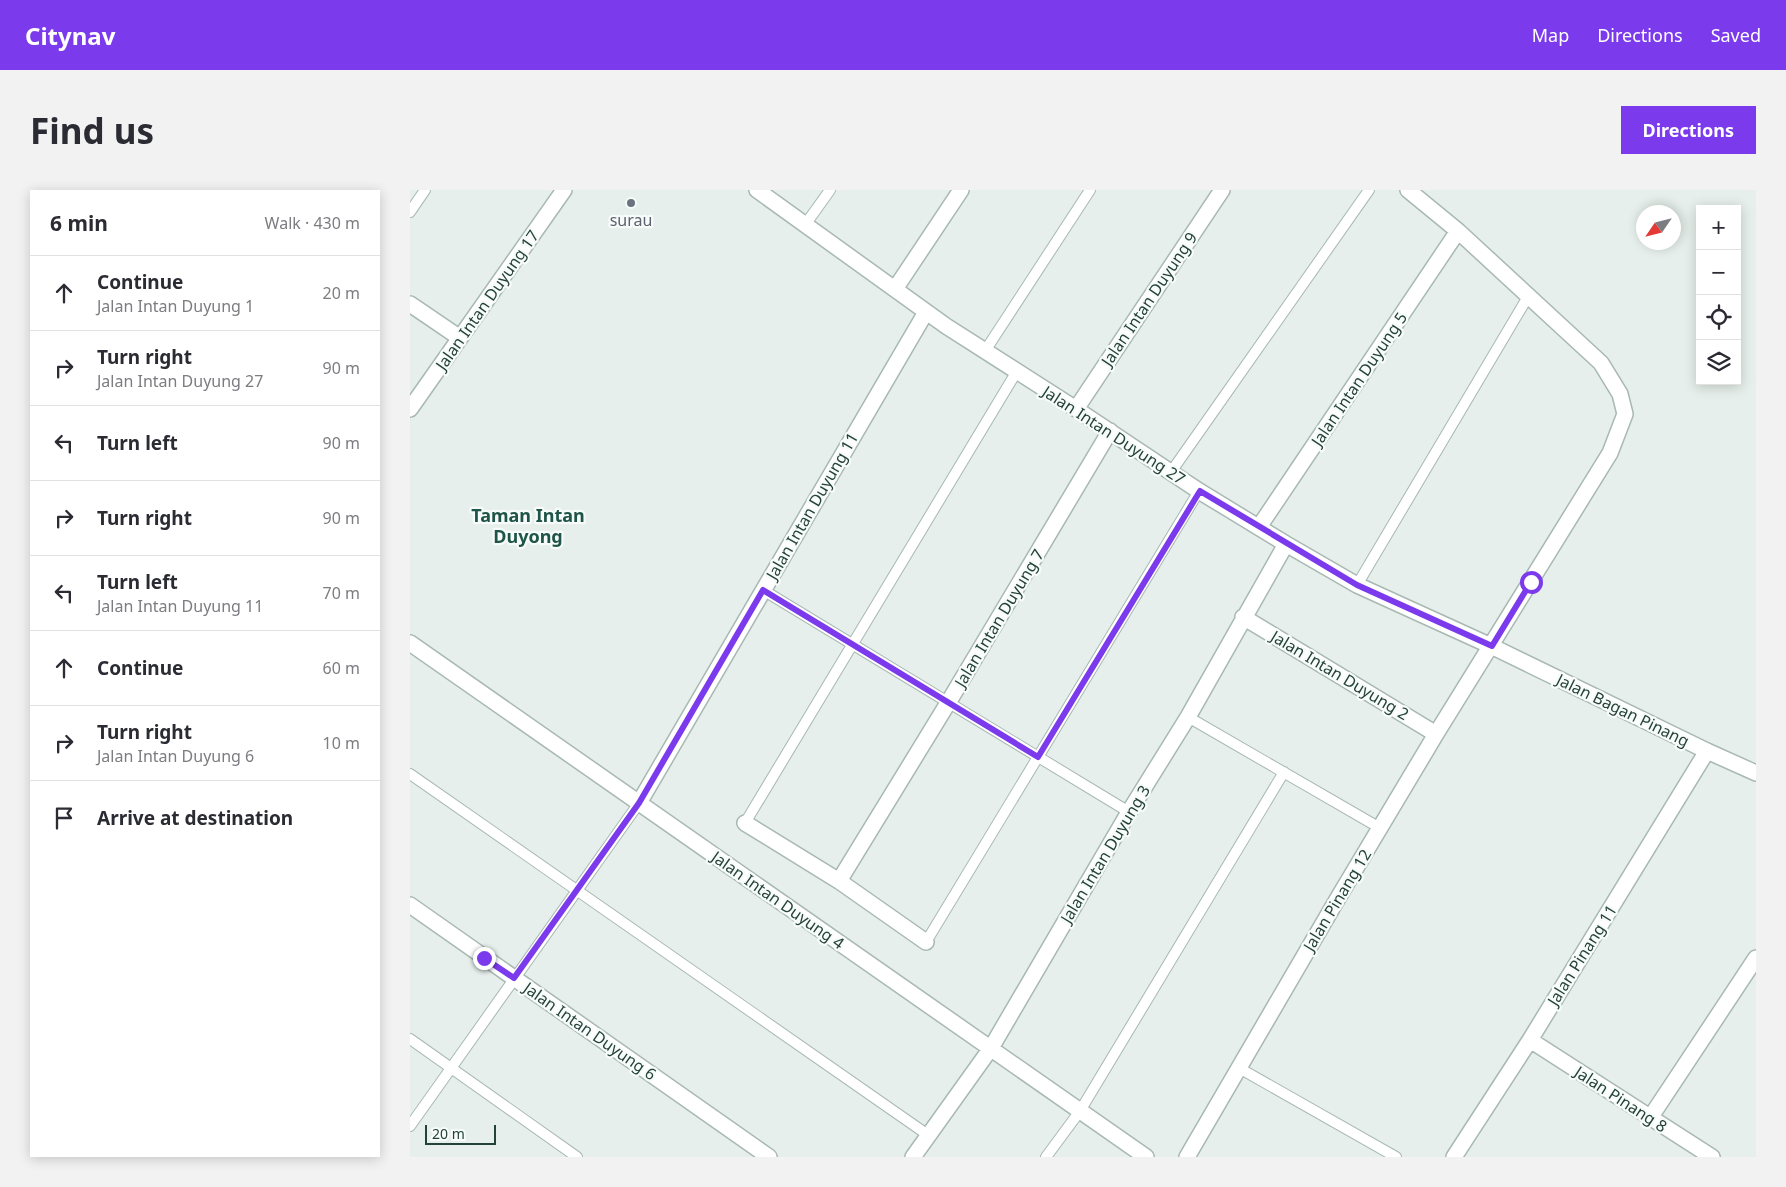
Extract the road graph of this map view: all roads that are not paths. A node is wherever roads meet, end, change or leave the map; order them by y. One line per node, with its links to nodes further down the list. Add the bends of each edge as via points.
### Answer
1 (425, 190): 10 (lane)
2 (564, 190): 17 (street, Jalan Intan Duyung 17)
3 (757, 190): 11 (street, Jalan Intan Duyung 27)
4 (830, 190): 11 (lane)
5 (961, 190): 13 (street)
6 (1090, 190): 18 (lane)
7 (1222, 190): 21 (street, Jalan Intan Duyung 9)
8 (1369, 190): 23 (lane)
9 (1408, 190): 12 (street, Jalan Pinang 12)
10 (410, 212)
11 (805, 225): 13 (street, Jalan Intan Duyung 27)
12 (1458, 231): 14 (street, Jalan Pinang 12); 25 (street, Jalan Intan Duyung 5)
13 (895, 289): 16 (street, Jalan Intan Duyung 27)
14 (1529, 295): 27 (lane); 32 (street, Jalan Pinang 12, via 1601,363 1620,394 1625,414 1610,453)
15 (410, 304): 17 (street)
16 (926, 312): 18 (street, Jalan Intan Duyung 27); 28 (street, Jalan Intan Duyung 11)
17 (460, 338): 20 (street, Jalan Intan Duyung 17)
18 (985, 351): 19 (street, Jalan Intan Duyung 27)
19 (1017, 371): 21 (street, Jalan Intan Duyung 27); 31 (lane)
20 (410, 409)
21 (1076, 409): 22 (street, Jalan Intan Duyung 27)
22 (1110, 431): 23 (street, Jalan Intan Duyung 27); 33 (street, Jalan Intan Duyung 7)
23 (1171, 472): 24 (street, Jalan Intan Duyung 27)
24 (1200, 491): 25 (street, Jalan Intan Duyung 27); 37 (lane)
25 (1259, 527): 26 (street, Jalan Intan Duyung 27)
26 (1286, 544): 27 (street, Jalan Intan Duyung 27); 29 (street, Jalan Intan Duyung 3)
27 (1357, 585): 32 (street, Jalan Intan Duyung 27)
28 (763, 590): 31 (lane); 41 (street, Jalan Intan Duyung 11)
29 (1243, 617): 34 (street, Jalan Intan Duyung 3); 35 (street, Jalan Intan Duyung 2)
30 (410, 643): 41 (street, Jalan Intan Duyung 4)
31 (852, 645): 33 (lane); 43 (lane)
32 (1492, 646): 35 (street, Jalan Pinang 12); 36 (street, Jalan Bagan Pinang)
33 (948, 703): 37 (lane); 45 (street, Jalan Intan Duyung 7)
34 (1188, 717): 38 (lane); 42 (street, Jalan Intan Duyung 3)
35 (1436, 734): 44 (street, Jalan Pinang 12)
36 (1707, 751): 39 (street, Jalan Bagan Pinang); 52 (street, Jalan Pinang 11)
37 (1038, 757): 42 (lane); 48 (lane)
38 (1284, 772): 44 (lane); 56 (lane)
39 (1756, 773)
40 (410, 774): 46 (lane)
41 (639, 803): 46 (lane); 53 (street, Jalan Intan Duyung 4)
42 (1129, 812): 53 (street, Jalan Intan Duyung 3)
43 (745, 823): 45 (street)
44 (1380, 828): 55 (street, Jalan Pinang 12)
45 (839, 881): 48 (street)
46 (577, 890): 50 (lane); 59 (lane)
47 (410, 905): 50 (street, Jalan Intan Duyung 6)
48 (926, 942)
49 (1756, 958): 57 (street)
50 (514, 978): 54 (lane); 61 (street, Jalan Intan Duyung 6)
51 (410, 1040): 54 (lane)
52 (1530, 1040): 57 (street, Jalan Pinang 8); 67 (street, Jalan Pinang 11)
53 (991, 1048): 56 (street, Jalan Intan Duyung 4); 59 (street, Jalan Intan Duyung 3)
54 (451, 1068): 58 (lane); 60 (lane)
55 (1239, 1068): 65 (street, Jalan Pinang 12); 66 (lane)
56 (1080, 1111): 63 (lane); 64 (street, Jalan Intan Duyung 4)
57 (1650, 1118): 68 (street, Jalan Pinang 8)
58 (410, 1126)
59 (928, 1135): 62 (street, Jalan Intan Duyung 3)
60 (578, 1157)
61 (769, 1157)
62 (913, 1157)
63 (1046, 1157)
64 (1146, 1157)
65 (1187, 1157)
66 (1396, 1157)
67 (1454, 1157)
68 (1712, 1157)

